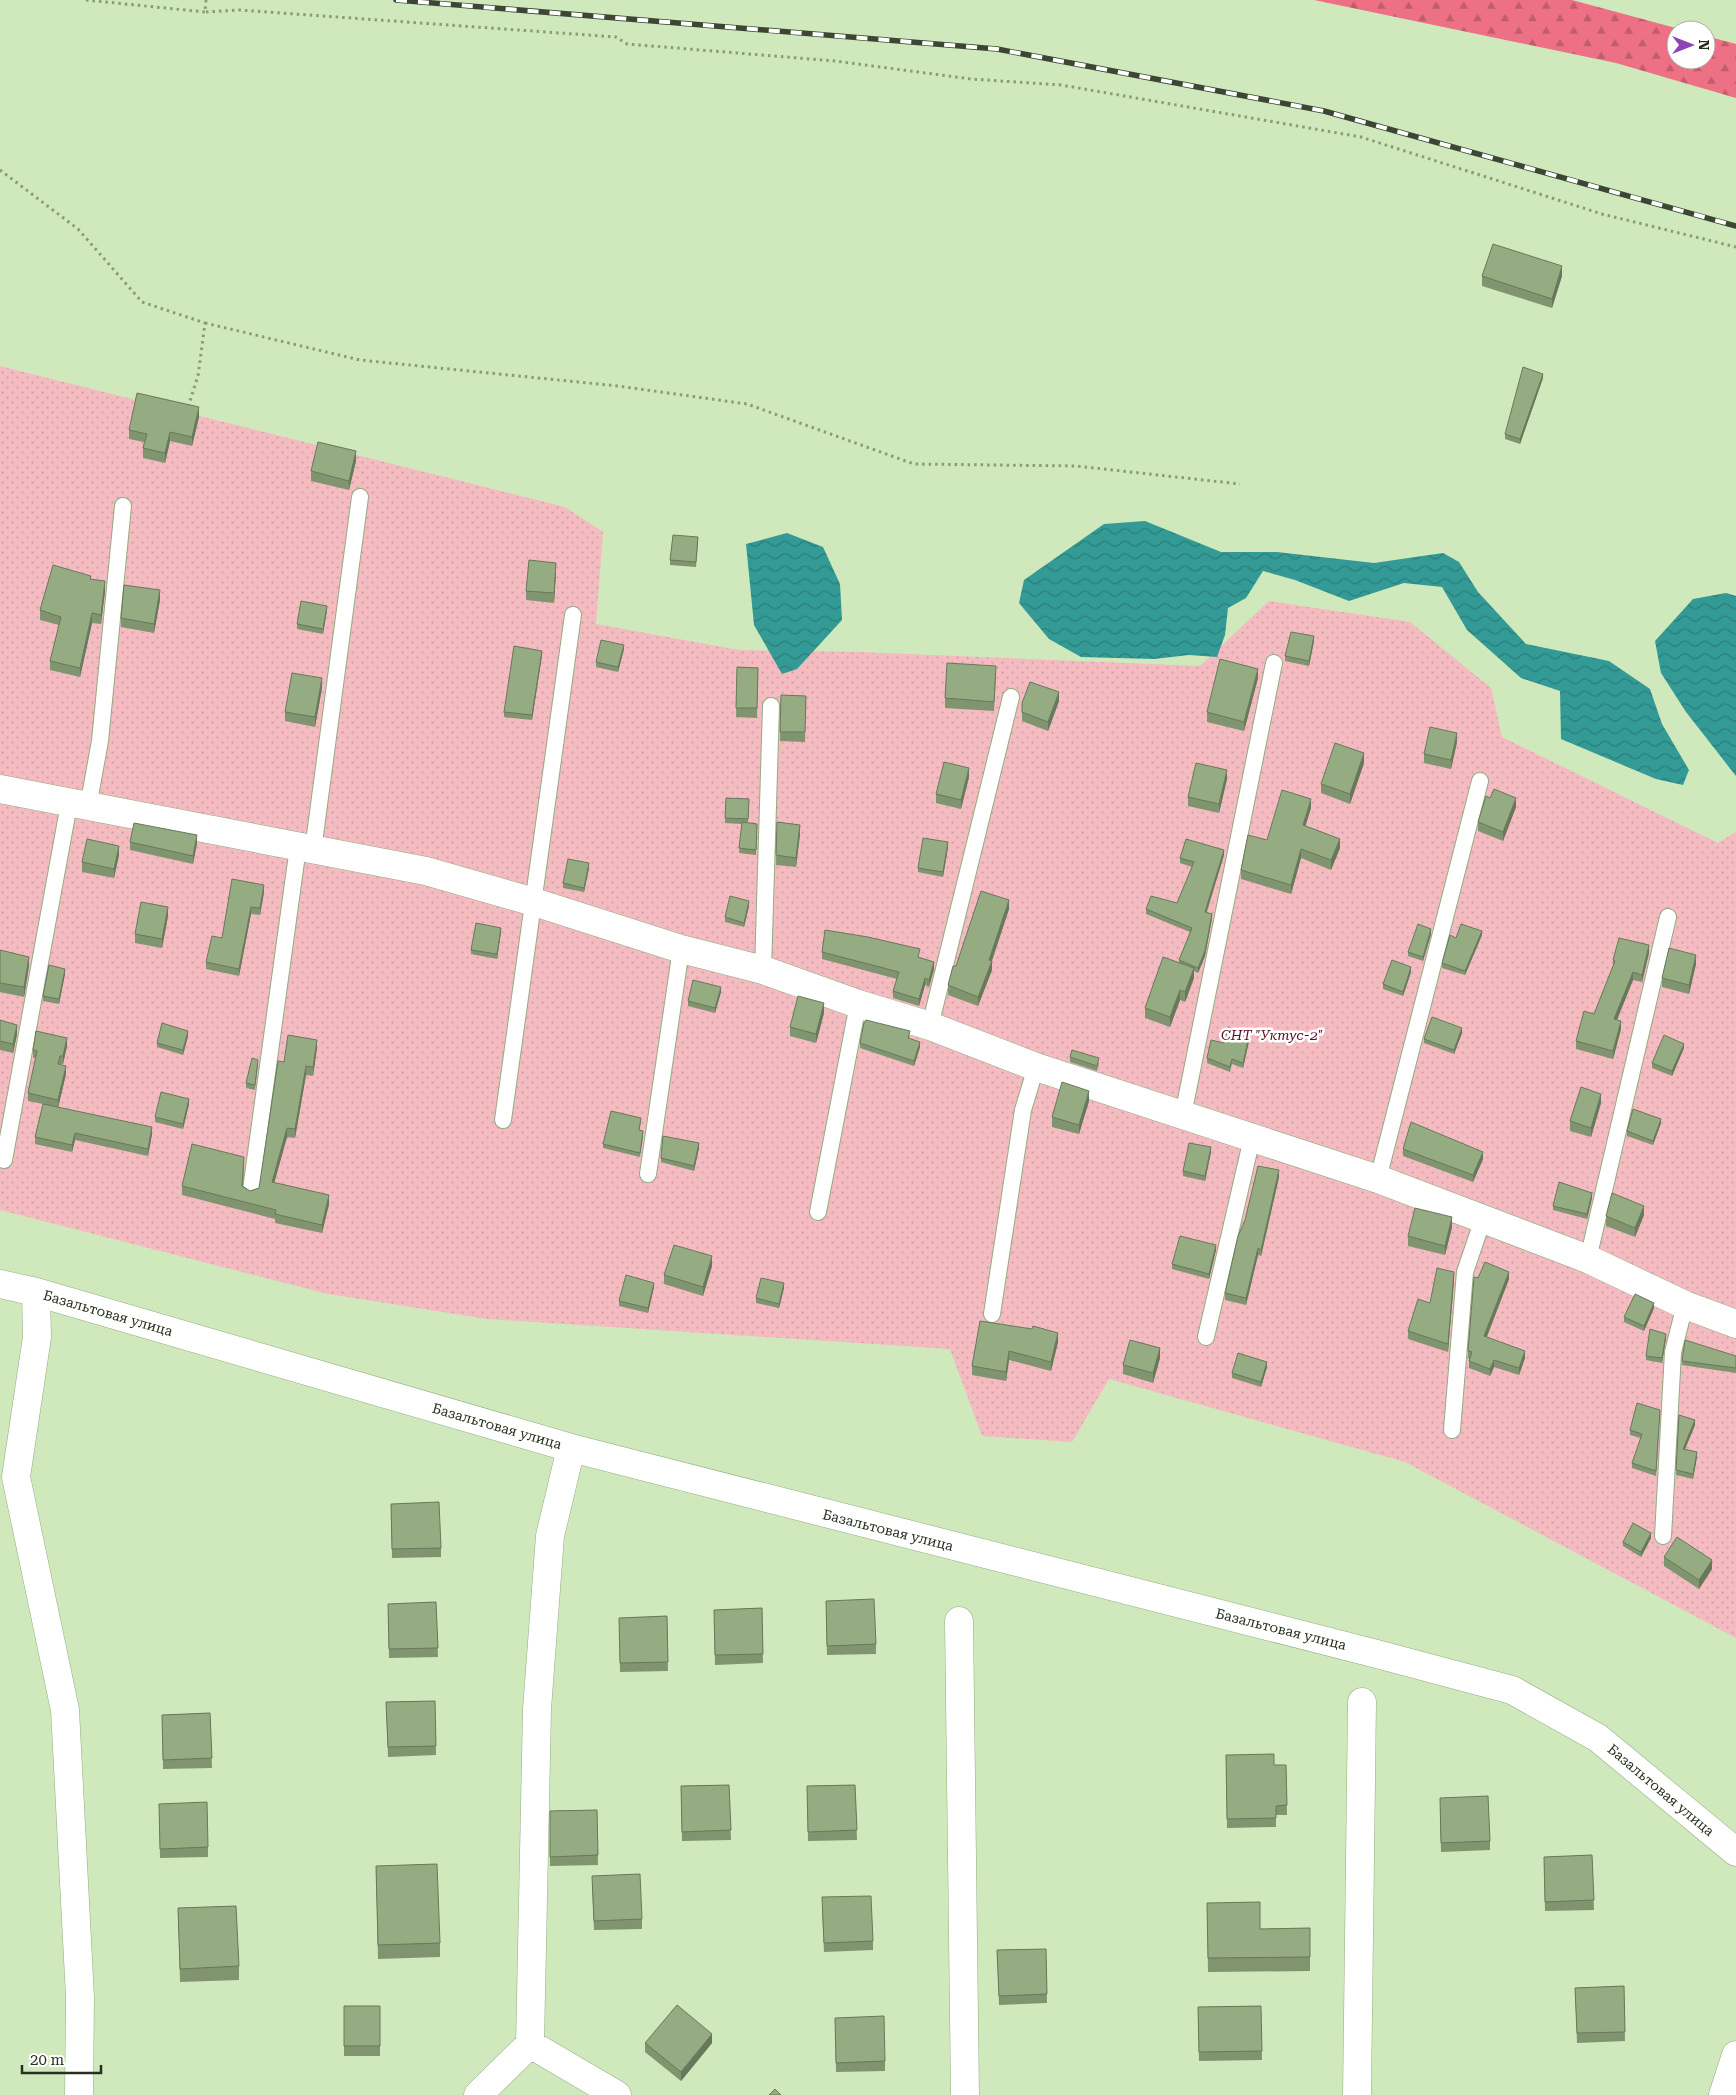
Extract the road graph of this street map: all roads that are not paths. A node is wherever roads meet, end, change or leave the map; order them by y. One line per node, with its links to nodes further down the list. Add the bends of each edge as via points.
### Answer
1 (360, 497): 10 (lane)
2 (123, 506): 9 (lane, via 100,741)
3 (573, 615): 11 (lane)
4 (1274, 663): 18 (lane)
5 (1011, 697): 16 (lane)
6 (771, 706): 14 (lane)
7 (1480, 781): 23 (lane)
8 (0, 789): 9 (street)
9 (78, 806): 10 (street); 21 (lane)
10 (305, 849): 11 (street, via 426,871); 24 (lane)
11 (534, 902): 13 (street); 19 (lane)
12 (1668, 917): 27 (lane)
13 (682, 949): 14 (street); 22 (lane)
14 (763, 970): 15 (street)
15 (858, 1004): 16 (street); 25 (lane)
16 (930, 1026): 17 (street)
17 (1036, 1067): 18 (street); 31 (lane, via 1023,1110)
18 (1183, 1115): 20 (street)
19 (503, 1120)
20 (1252, 1138): 23 (street); 33 (lane)
21 (4, 1160)
22 (648, 1174)
23 (1378, 1179): 26 (street)
24 (251, 1190)
25 (818, 1212)
26 (1484, 1219): 27 (street); 34 (lane, via 1465,1272)
27 (1588, 1259): 30 (street)
28 (0, 1284): 29 (street, Базальтовая улица)
29 (36, 1292): 35 (street, Базальтовая улица); 42 (street, via 37,1336 16,1477 65,1710 80,1997)
30 (1685, 1305): 32 (street); 36 (lane, via 1673,1352)
31 (992, 1314)
32 (1736, 1324)
33 (1206, 1337)
34 (1452, 1430)
35 (571, 1448): 39 (street, Базальтовая улица, via 1512,1690 1598,1738); 40 (street, via 550,1536 536,1709)
36 (1663, 1536)
37 (959, 1621): 45 (street)
38 (1362, 1702): 46 (street)
39 (1736, 1852)
40 (530, 2044): 43 (street); 44 (street)
41 (1736, 2055): 47 (street)
42 (79, 2095)
43 (478, 2095)
44 (617, 2095)
45 (965, 2095)
46 (1358, 2095)
47 (1723, 2095)

